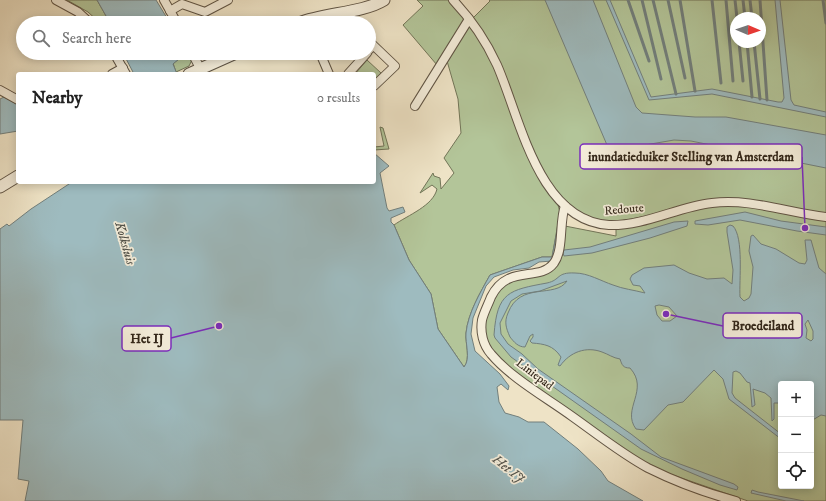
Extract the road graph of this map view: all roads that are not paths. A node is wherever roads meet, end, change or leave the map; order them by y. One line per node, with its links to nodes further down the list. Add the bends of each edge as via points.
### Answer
1 (56, 0): 7 (street)
2 (164, 0): 6 (street)
3 (228, 0): 6 (street, via 205,12 182,4)
4 (384, 0): 9 (street, via 362,9)
5 (453, 0): 10 (street, Redoute)
6 (170, 11): 8 (street)
7 (82, 16)
8 (173, 16)
9 (318, 16)
10 (469, 19): 25 (street); 28 (street, Redoute, via 495,61 545,181)
11 (376, 48): 22 (street, via 395,66)
12 (118, 60): 18 (street)
13 (196, 60): 17 (street)
14 (219, 60): 17 (street)
15 (323, 60): 20 (street)
16 (361, 60): 21 (street)
17 (200, 68): 19 (street)
18 (124, 71)
19 (192, 72)
20 (328, 72)
21 (350, 72)
22 (376, 84)
23 (1, 91): 24 (street)
24 (16, 99)
25 (415, 106)
26 (16, 177): 27 (street)
27 (0, 187)
28 (565, 206): 29 (street, Redoute, via 587,220 610,225 636,223 694,206 720,202); 30 (street, Liniepad, via 555,261 545,269 504,280 494,291 484,312 481,326 487,349 520,379 639,463 684,483)
29 (826, 217)
30 (736, 501)

